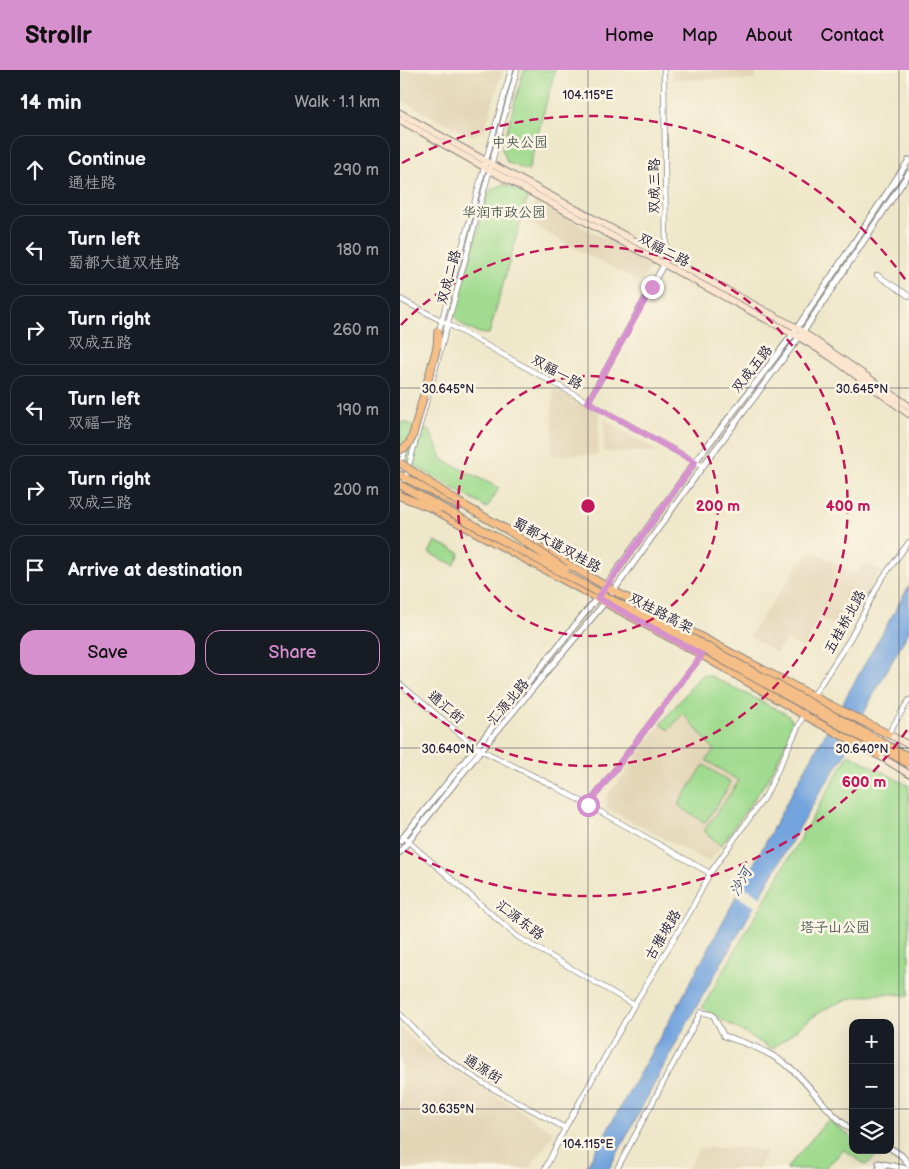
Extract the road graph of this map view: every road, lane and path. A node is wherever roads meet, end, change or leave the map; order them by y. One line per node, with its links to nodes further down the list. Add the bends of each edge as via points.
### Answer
1 (511, 70): 7 (street, 双成二路)
2 (517, 70): 7 (street, 双成二路)
3 (664, 70): 9 (street, 双成三路)
4 (400, 113): 7 (main road, 双福二路)
5 (400, 120): 7 (main road, 双福二路)
6 (909, 160): 16 (street, 双成五路)
7 (488, 166): 9 (main road, 双福二路); 13 (street, 双成二路); 14 (street, 双成二路)
8 (909, 173): 16 (street, 双成五路)
9 (665, 261): 16 (main road, 双福二路); 17 (street, 双成三路)
10 (877, 275): 11 (street)
11 (909, 296)
12 (400, 299): 13 (street, 双福一路)
13 (441, 321): 14 (street, 双福一路); 15 (street, 双成二路)
14 (448, 324): 17 (street, 双福一路); 23 (street, 双成二路)
15 (438, 332): 19 (main road, bridge, via 437,347 412,438); 21 (street, 双成二路)
16 (798, 333): 18 (main road, 双福二路); 20 (street, 双成五路); 22 (street, 双成五路)
17 (588, 402): 20 (street, 双福一路)
18 (909, 411)
19 (400, 450)
20 (695, 462): 22 (street, 双福一路); 29 (street, 双成五路)
21 (400, 465): 28 (main road, bridge, via 509,531)
22 (703, 466): 30 (street, 双成五路)
23 (402, 478): 25 (street, 双成二路); 28 (main road, 双桂路高架, bridge); 29 (main road, 蜀都大道双桂路)
24 (400, 485): 28 (main road, 双桂路高架, bridge)
25 (400, 490): 31 (main road, 蜀都大道双桂路)
26 (400, 496): 28 (main road, bridge, via 437,510)
27 (909, 542): 35 (street, 五桂桥北路, via 881,580 850,639)
28 (564, 571): 42 (main road, 双桂路高架, bridge); 43 (main road, 双桂路高架, bridge)
29 (606, 586): 30 (main road, 蜀都大道双桂路); 31 (street, 汇源北路)
30 (614, 591): 32 (street, 汇源北路); 35 (main road, 蜀都大道双桂路)
31 (598, 598): 32 (main road, 蜀都大道双桂路); 41 (street, 汇源北路)
32 (605, 603): 33 (main road, 蜀都大道双桂路); 41 (street, 汇源北路)
33 (702, 655): 37 (main road, 蜀都大道双桂路); 46 (street)
34 (400, 684): 41 (street, 通汇街)
35 (813, 696): 37 (street, 五桂桥北路); 38 (main road, 蜀都大道双桂路)
36 (909, 700): 39 (street)
37 (804, 715): 38 (street, bridge, via 812,710 824,712 869,736); 42 (main road, 蜀都大道双桂路); 50 (street, 古雅坡路, via 766,795)
38 (880, 734): 39 (main road, 蜀都大道双桂路)
39 (888, 734): 40 (main road); 42 (street, via 876,744)
40 (909, 745)
41 (479, 749): 46 (street, 通汇街); 47 (street, 汇源北路); 48 (street, 汇源北路)
42 (877, 752): 44 (main road, 双桂路高架, bridge); 45 (main road)
43 (909, 757)
44 (909, 766)
45 (909, 774)
46 (588, 805): 50 (street, 通汇街)
47 (402, 839): 48 (street, 汇源东路)
48 (408, 842): 49 (street, 汇源北路); 51 (street, 汇源东路, via 518,937)
49 (400, 852)
50 (710, 872): 51 (street, 古雅坡路)
51 (634, 1005): 55 (street, 古雅坡路)
52 (400, 1014): 55 (street, 通源街, via 435,1051 483,1083)
53 (724, 1036): 54 (street, via 765,1051 786,1065); 60 (street, via 713,1016 701,1012)
54 (849, 1127)
55 (565, 1128): 59 (street, 古雅坡路)
56 (894, 1151): 57 (street)
57 (909, 1164)
58 (880, 1167): 61 (street)
59 (545, 1169)
60 (617, 1169)
61 (907, 1169)

